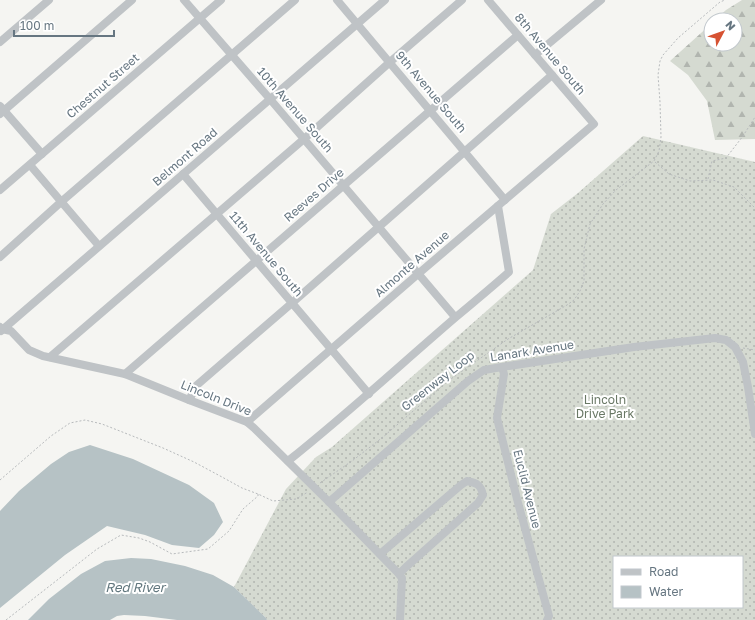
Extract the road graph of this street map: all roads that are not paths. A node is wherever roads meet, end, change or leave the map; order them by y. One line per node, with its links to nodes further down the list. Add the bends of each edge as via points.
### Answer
1 (49, 0): 14 (street)
2 (132, 0): 20 (street)
3 (184, 0): 11 (street, 10th Avenue South)
4 (221, 0): 11 (street, Chestnut Street)
5 (295, 0): 15 (street)
6 (337, 0): 12 (street, 9th Avenue South)
7 (385, 0): 12 (street, Belmont Road)
8 (462, 0): 17 (street)
9 (488, 0): 13 (street, 8th Avenue South)
10 (601, 0): 16 (street)
11 (200, 19): 15 (street, 10th Avenue South); 25 (street, Chestnut Street)
12 (357, 23): 17 (street, 9th Avenue South); 19 (street, Belmont Road)
13 (518, 35): 16 (street, 8th Avenue South); 21 (street, Reeves Drive)
14 (0, 42)
15 (231, 55): 19 (street, 10th Avenue South); 31 (street)
16 (535, 55): 18 (street, 8th Avenue South)
17 (390, 62): 21 (street, 9th Avenue South); 23 (street)
18 (552, 75): 22 (street, 8th Avenue South); 24 (street)
19 (270, 99): 23 (street, 10th Avenue South); 27 (street, Belmont Road)
20 (1, 110): 25 (street)
21 (430, 110): 24 (street, 9th Avenue South); 28 (street, Reeves Drive)
22 (594, 124): 30 (street, Almonte Avenue)
23 (304, 139): 28 (street, 10th Avenue South); 33 (street)
24 (465, 151): 30 (street, 9th Avenue South); 34 (street)
25 (42, 154): 26 (street, Chestnut Street)
26 (30, 165): 29 (street, Chestnut Street); 31 (street)
27 (183, 174): 33 (street, 11th Avenue South); 35 (street, Belmont Road)
28 (344, 185): 34 (street, 10th Avenue South); 37 (street, Reeves Drive)
29 (0, 190)
30 (505, 200): 32 (street, Almonte Avenue)
31 (61, 202): 35 (street); 36 (street)
32 (498, 206): 38 (street, Almonte Avenue); 40 (street, via 510,272)
33 (216, 214): 37 (street, 11th Avenue South); 43 (street)
34 (378, 227): 38 (street, 10th Avenue South); 39 (street)
35 (99, 246): 41 (street, Belmont Road)
36 (0, 257)
37 (256, 261): 39 (street, 11th Avenue South); 45 (street, Reeves Drive)
38 (418, 274): 40 (street, 10th Avenue South); 42 (street, Almonte Avenue)
39 (292, 303): 42 (street, 11th Avenue South); 47 (street, via 197,384)
40 (455, 317): 46 (street)
41 (1, 329): 43 (street, Lincoln Drive, via 11,331 30,350)
42 (331, 350): 46 (street, 11th Avenue South); 48 (street, Almonte Avenue)
43 (50, 357): 45 (street, Lincoln Drive)
44 (502, 367): 49 (street, Lanark Avenue, via 634,347 715,338 726,340 735,347 743,362); 51 (street, Lanark Avenue, via 484,370 468,381); 54 (street, Euclid Avenue, via 504,374 497,418)
45 (125, 374): 47 (street, Lincoln Drive)
46 (369, 394): 50 (street)
47 (189, 400): 48 (street, Lincoln Drive)
48 (247, 422): 50 (street, Lincoln Drive)
49 (755, 434)
50 (288, 461): 51 (street, Lincoln Drive)
51 (329, 502): 52 (street, Lincoln Drive)
52 (380, 554): 53 (street, Lincoln Drive); 53 (street, via 467,481 475,482 482,489 483,496 478,503)
53 (399, 574): 55 (street, via 402,578)
54 (548, 618)
55 (400, 620)

